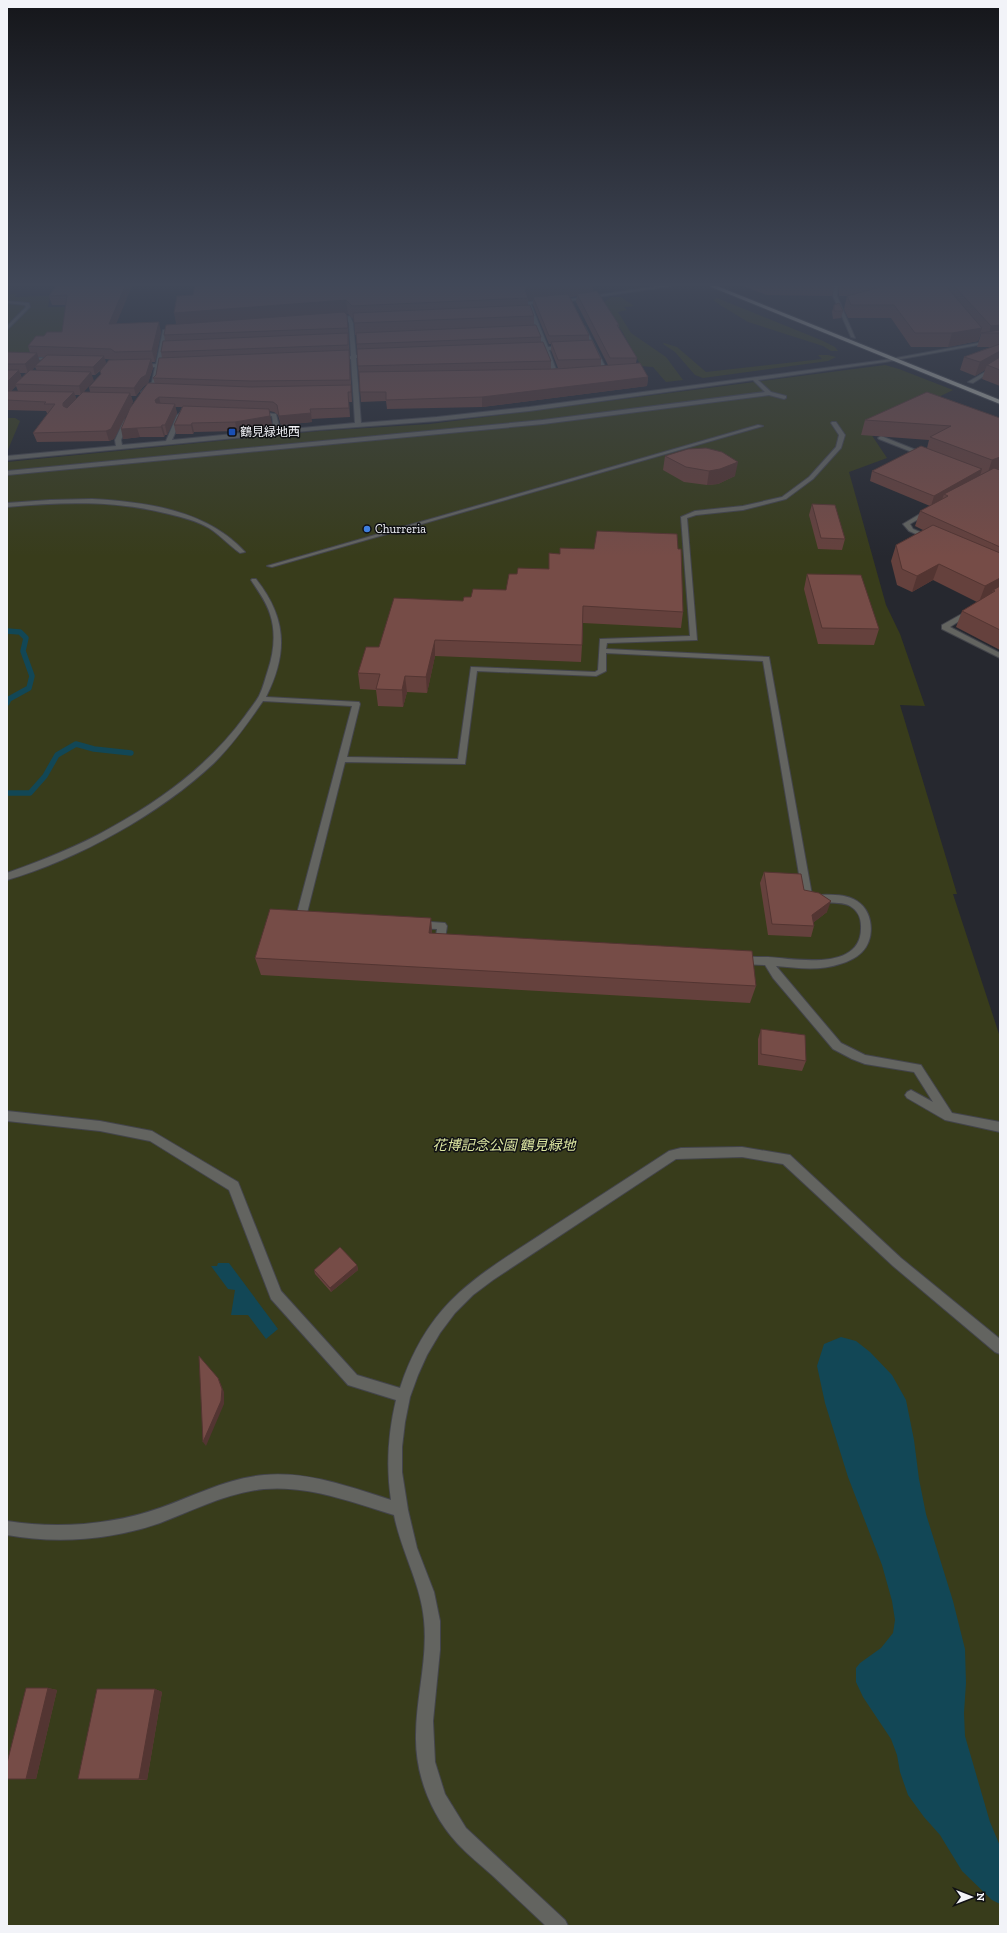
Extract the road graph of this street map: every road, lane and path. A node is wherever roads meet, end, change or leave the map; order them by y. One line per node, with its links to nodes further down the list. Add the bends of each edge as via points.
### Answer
1 (155, 376): 10 (street, via 154,383)
2 (767, 376): 5 (street)
3 (934, 376): 18 (highway)
4 (980, 376): 9 (street)
5 (753, 378): 14 (street); 23 (street, via 515,410 437,419)
6 (355, 379): 7 (street); 12 (street)
7 (362, 379)
8 (963, 379): 9 (highway)
9 (971, 382): 15 (highway)
10 (146, 389): 11 (street); 17 (street)
11 (154, 390)
12 (356, 391): 13 (street); 23 (street)
13 (349, 392)
14 (769, 393): 16 (street); 31 (street, via 543,422)
15 (1000, 395)
16 (784, 397)
17 (138, 400)
18 (1000, 402)
19 (175, 411): 27 (street, via 182,411)
20 (251, 414): 25 (street, via 274,415)
21 (129, 415): 28 (street, via 118,440)
22 (834, 423): 39 (street, via 842,435 839,446 811,478 784,498 743,508 695,513 684,517 694,638 602,641)
23 (358, 424): 25 (street)
24 (760, 426): 36 (street)
25 (277, 431): 27 (street)
26 (881, 438): 29 (street)
27 (168, 442): 28 (street)
28 (118, 447): 30 (street)
29 (931, 457)
30 (7, 458)
31 (7, 473)
32 (7, 505): 35 (street, via 80,500 123,502 162,509 215,529)
33 (940, 505): 34 (street, via 906,524 911,530)
34 (938, 542)
35 (242, 552)
36 (270, 566)
37 (254, 580): 41 (street, via 265,593 277,619 276,662)
38 (976, 608): 40 (street, via 945,627)
39 (603, 651): 42 (street, via 602,671 596,674 474,669 462,762); 48 (street, via 766,659 808,898 848,902 861,910 866,922 864,938 858,950 837,961)
40 (1000, 656)
41 (261, 699): 42 (street, via 356,704); 43 (street, via 236,735 199,772 138,817 42,865)
42 (342, 759): 44 (street, via 301,917)
43 (7, 877)
44 (317, 918)
45 (411, 924): 46 (street, via 442,926 440,943)
46 (456, 944)
47 (729, 959): 48 (street)
48 (768, 961): 51 (street, via 837,1046 860,1058 917,1068)
49 (911, 1095): 51 (street)
50 (7, 1116): 54 (street, via 100,1126 152,1136 234,1186 276,1295 353,1380)
51 (950, 1117): 52 (street)
52 (1000, 1127)
53 (1000, 1347): 54 (street, via 897,1262 786,1159 742,1152 681,1153 667,1159 470,1289 435,1328 417,1360)
54 (403, 1396): 55 (street, via 395,1445)
55 (400, 1510): 56 (street, via 325,1488 265,1482 247,1484 145,1520 116,1526 56,1532); 57 (street, via 411,1550 428,1595 432,1621 432,1668 424,1738 428,1773 441,1806 460,1834)
56 (7, 1528)
57 (559, 1926)

